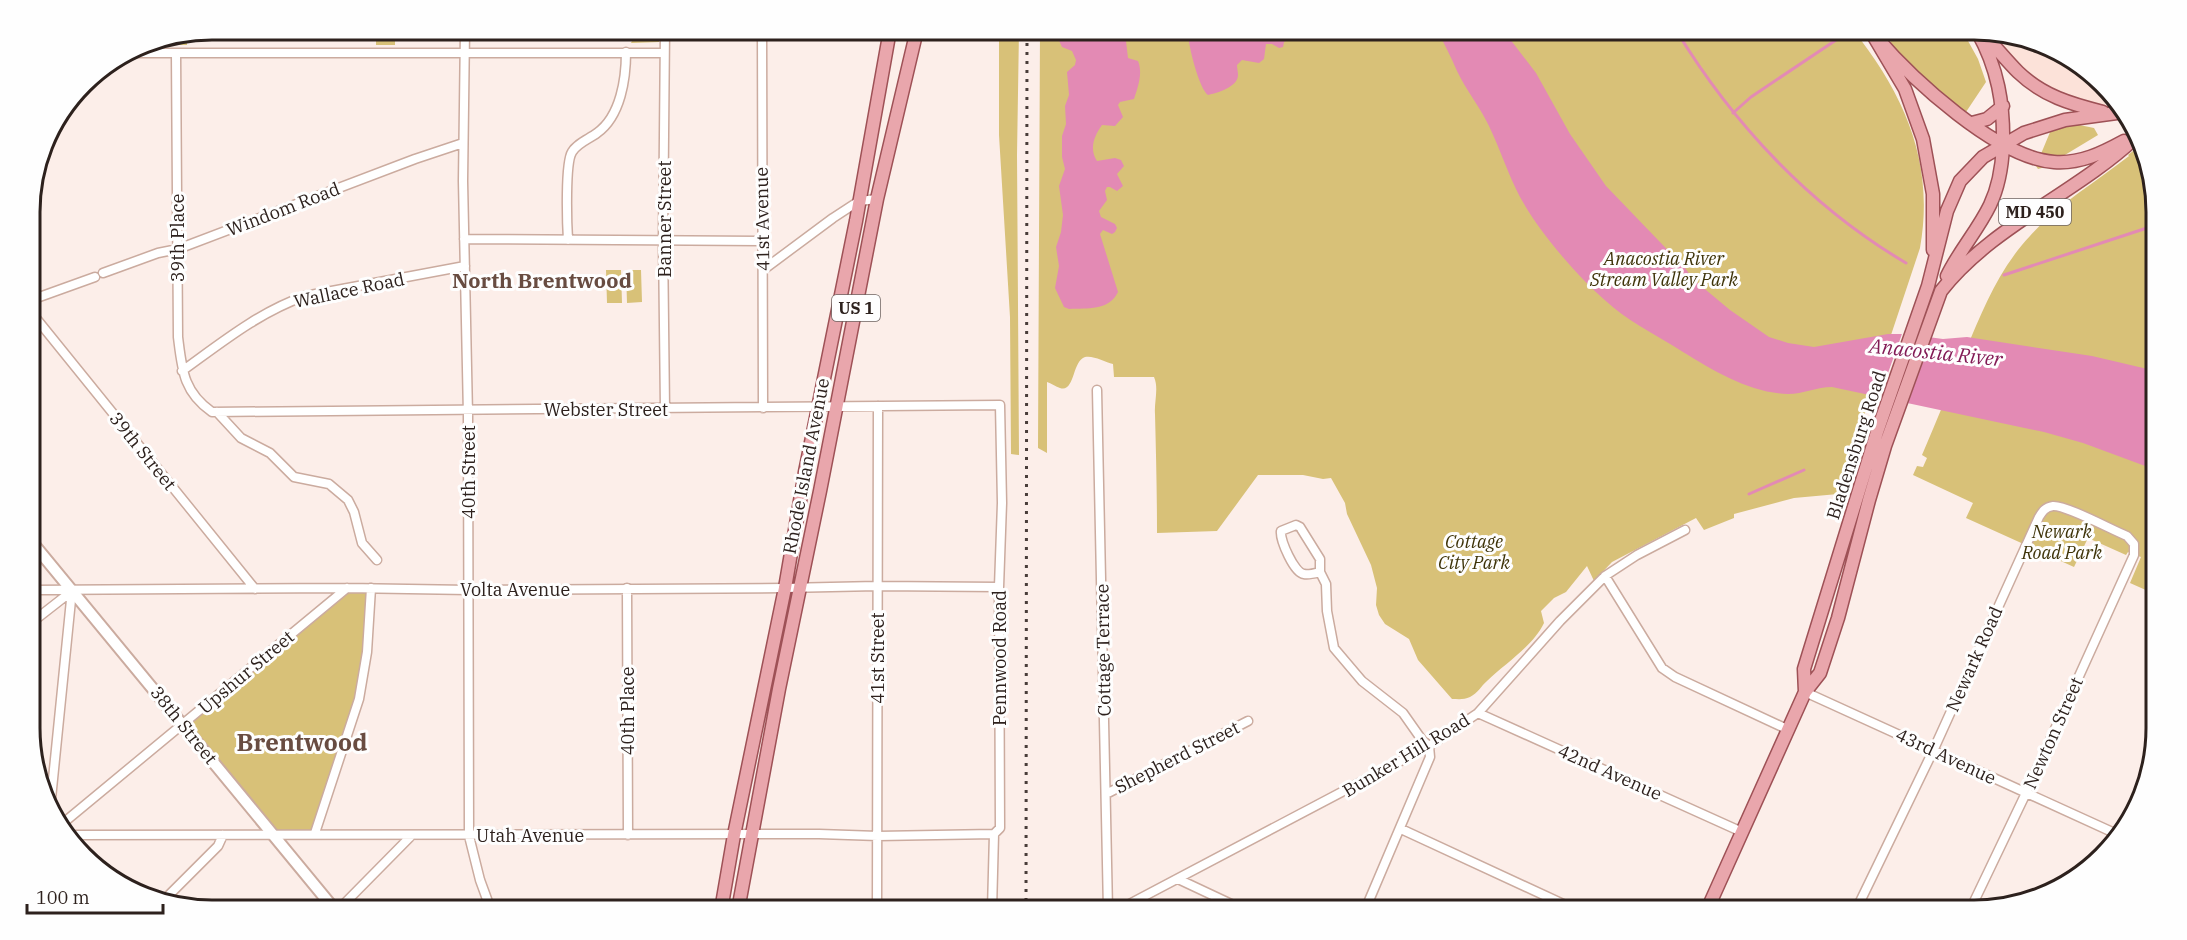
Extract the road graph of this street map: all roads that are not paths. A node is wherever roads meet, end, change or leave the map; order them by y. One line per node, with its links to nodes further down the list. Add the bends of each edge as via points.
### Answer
1 (1877, 40): 31 (main road, via 1910,100 1927,153 1933,194)
2 (1880, 40): 18 (main road, via 1922,84)
3 (465, 41): 14 (street, 40th Street)
4 (665, 41): 11 (street, Banner Street)
5 (762, 41): 28 (street, 41st Avenue)
6 (888, 41): 24 (main road, Rhode Island Avenue / US 1)
7 (914, 41): 23 (main road, Rhode Island Avenue / US 1)
8 (1983, 41): 15 (main road, via 1995,71)
9 (1989, 41): 16 (main road, via 2038,89 2063,101)
10 (626, 52): 11 (street); 14 (street); 26 (street, via 623,85 611,118 599,132 576,146 568,159)
11 (664, 52): 27 (street, Banner Street)
12 (150, 53): 13 (street)
13 (176, 53): 14 (street); 29 (street, 39th Place)
14 (465, 53): 21 (street, 40th Street)
15 (2002, 106): 18 (main road, via 1987,119); 22 (main road)
16 (2114, 112)
17 (2115, 114): 22 (main road, Bladensburg Road, via 2053,123)
18 (1972, 123): 22 (main road)
19 (2129, 139): 22 (main road, via 2091,157 2064,162 2034,158)
20 (2130, 141): 33 (main road, Bladensburg Road / MD 450, via 1976,254)
21 (463, 143): 25 (street, 40th Street); 29 (street, Windom Road)
22 (2003, 144): 31 (main road, Bladensburg Road, via 1976,162 1960,181 1947,211); 33 (main road, via 1994,197)
23 (877, 199): 24 (street); 39 (main road, Rhode Island Avenue / US 1)
24 (859, 201): 32 (street); 42 (main road, Rhode Island Avenue / US 1)
25 (464, 239): 26 (street); 30 (street, 40th Street)
26 (568, 240): 27 (street)
27 (663, 240): 28 (street); 45 (street, Banner Street)
28 (761, 241): 32 (street, 41st Avenue)
29 (178, 249): 34 (street, Windom Road); 37 (street, 39th Place)
30 (465, 266): 37 (street, Wallace Road, via 288,302 249,323); 43 (street, 40th Street)
31 (1933, 269): 35 (main road, Bladensburg Road)
32 (763, 270): 44 (street, 41st Avenue)
33 (1941, 291): 35 (main road, Bladensburg Road)
34 (41, 296)
35 (1928, 307): 65 (main road, Bladensburg Road, via 1890,415 1820,673)
36 (41, 324): 60 (street, 39th Street)
37 (182, 371): 46 (street, 39th Place, via 198,401)
38 (1097, 390): 74 (street, Cottage Terrace)
39 (836, 405): 41 (street, Webster Street); 42 (street, Webster Street); 54 (main road, Rhode Island Avenue / US 1)
40 (1000, 405): 41 (street, Webster Street); 55 (street, Pennwood Road)
41 (878, 406): 53 (street, 41st Street)
42 (819, 407): 44 (street, Webster Street); 59 (main road, Rhode Island Avenue / US 1)
43 (468, 408): 45 (street, Webster Street); 46 (street, Webster Street); 63 (street, 40th Street)
44 (763, 408): 45 (street, Webster Street)
45 (665, 409)
46 (215, 412): 50 (street, 39th Place, via 241,438 270,453 294,477 329,484 348,500 362,543)
47 (1685, 530): 52 (street, Bunker Hill Road)
48 (40, 552): 62 (main road, 38th Street)
49 (2134, 555): 71 (street, Newark Road, via 2134,544 2127,536 2061,507 2043,511); 73 (street, Newton Street)
50 (377, 560)
51 (1320, 572): 51 (street, via 1320,559 1300,527 1281,531 1280,539 1298,571); 70 (street, via 1326,584 1334,648 1362,681 1402,714)
52 (1605, 576): 66 (street, Bunker Hill Road); 69 (street, via 1662,668)
53 (877, 586): 54 (street, Volta Avenue); 55 (street, Volta Avenue); 89 (street, 41st Street)
54 (800, 587): 59 (street, Volta Avenue); 87 (main road, Rhode Island Avenue / US 1)
55 (999, 587): 81 (street, Pennwood Road, via 1000,828)
56 (347, 588): 57 (street, Volta Avenue); 60 (street, Volta Avenue); 68 (street, Upshur Street)
57 (371, 588): 63 (street, Volta Avenue); 79 (street, via 361,692)
58 (627, 588): 59 (street, Volta Avenue); 63 (street, Volta Avenue); 85 (street, 40th Place)
59 (785, 588): 86 (main road, Rhode Island Avenue / US 1)
60 (255, 589): 62 (street, Volta Avenue)
61 (40, 590): 62 (street, Volta Avenue)
62 (72, 590): 64 (street); 68 (main road, 38th Street); 72 (street)
63 (469, 590): 88 (street, 40th Street)
64 (40, 616)
65 (1805, 692): 69 (main road, Bladensburg Road); 71 (street, 43rd Avenue)
66 (1478, 712): 70 (street, Bunker Hill Road); 77 (street, 42nd Avenue)
67 (1248, 721): 74 (street, Shepherd Street)
68 (183, 724): 75 (street, Upshur Street); 80 (main road, 38th Street)
69 (1789, 730): 77 (main road, Bladensburg Road)
70 (1430, 746): 76 (street, via 1430,757); 90 (street, Bunker Hill Road)
71 (1933, 751): 73 (street, 43rd Avenue); 98 (street, Newark Road)
72 (52, 788)
73 (2026, 793): 78 (street, 43rd Avenue); 99 (street, Newton Street)
74 (1106, 794): 92 (street, Cottage Terrace)
75 (68, 819)
76 (1401, 829): 95 (street); 96 (street)
77 (1742, 832): 97 (main road, Bladensburg Road)
78 (2111, 832)
79 (315, 833): 80 (street, Utah Avenue); 84 (street, Utah Avenue)
80 (273, 834): 83 (street, Utah Avenue); 100 (main road, 38th Street)
81 (994, 834): 89 (street, Utah Avenue); 106 (street, Pennwood Road)
82 (79, 835): 83 (street, Utah Avenue)
83 (223, 835): 91 (street, via 218,846)
84 (412, 835): 88 (street, Utah Avenue); 101 (street)
85 (628, 835): 86 (street, Utah Avenue); 88 (street, Utah Avenue)
86 (734, 835): 87 (street, Utah Avenue); 103 (main road, Rhode Island Avenue / US 1)
87 (751, 835): 89 (street, Utah Avenue); 104 (main road, Rhode Island Avenue / US 1)
88 (469, 836): 102 (street, 40th Street)
89 (878, 836): 105 (street, 41st Street)
90 (1178, 879): 93 (street, Bunker Hill Road); 94 (street)
91 (170, 894)
92 (1108, 899)
93 (1138, 899)
94 (1221, 899)
95 (1370, 899)
96 (1553, 899)
97 (1712, 899)
98 (1861, 899)
99 (1975, 899)
100 (329, 900)
101 (347, 900)
102 (487, 900)
103 (724, 900)
104 (740, 900)
105 (877, 900)
106 (993, 900)

